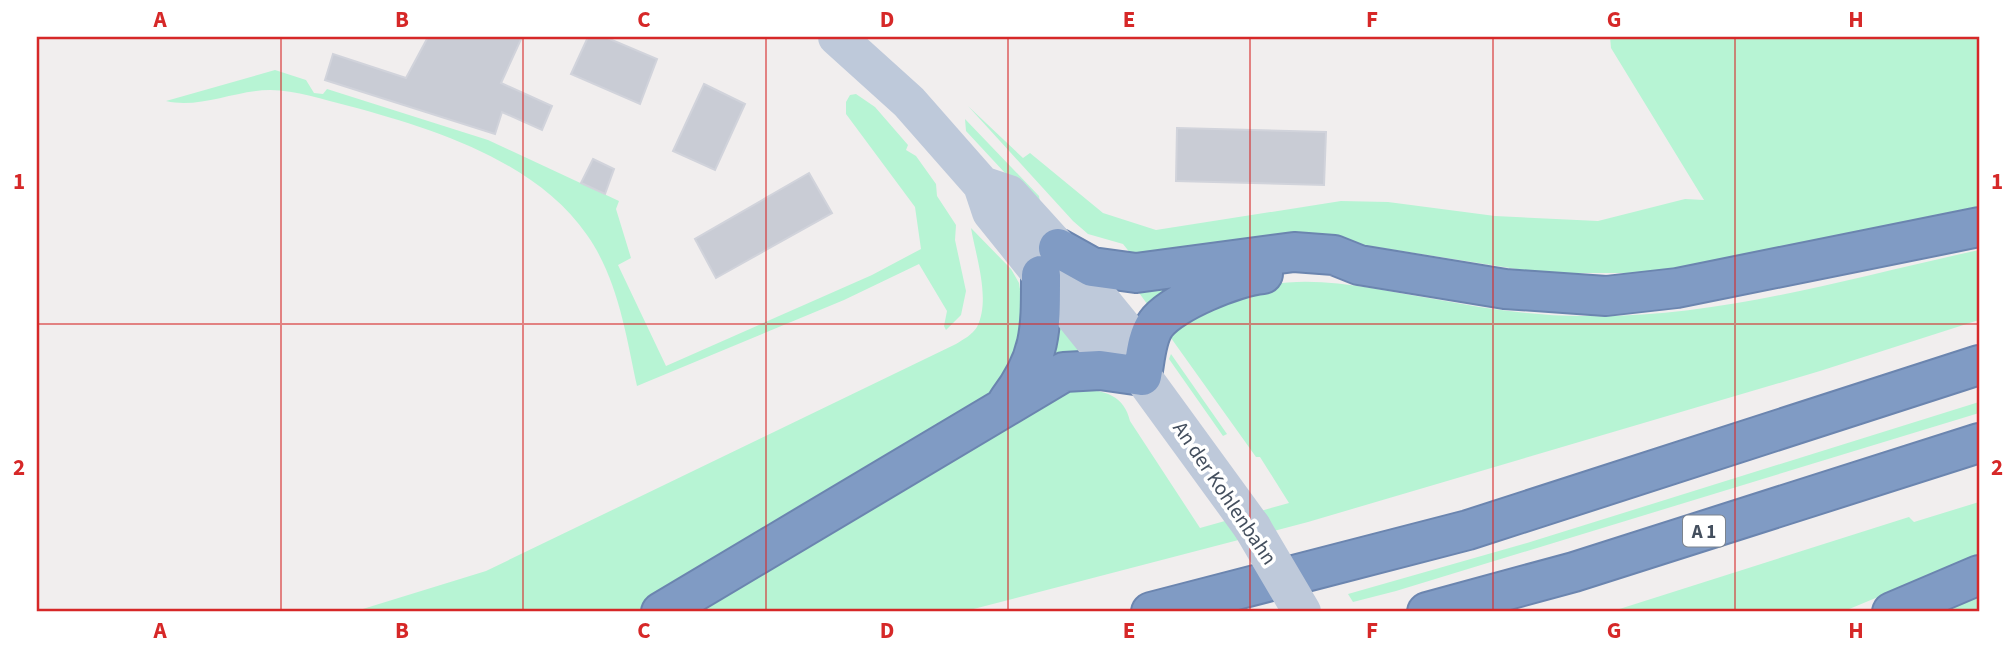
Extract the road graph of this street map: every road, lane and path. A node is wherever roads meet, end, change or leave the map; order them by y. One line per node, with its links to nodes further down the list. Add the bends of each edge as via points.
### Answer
1 (837, 37): 3 (main road, An der Kohlenbahn, via 909,102 982,185 1009,194)
2 (1979, 227): 4 (highway, via 1677,288 1606,296 1504,289)
3 (1050, 261): 4 (highway, via 1136,272 1294,253 1334,255); 6 (main road, An der Kohlenbahn, via 1135,342); 7 (highway, via 1035,359)
4 (1359, 265): 6 (highway, via 1251,275 1187,300 1156,324)
5 (1979, 365): 11 (highway, via 1468,530)
6 (1142, 376): 7 (highway, via 1100,370 1064,372); 12 (main road, An der Kohlenbahn, bridge, via 1243,514)
7 (1004, 405): 10 (highway)
8 (1979, 443): 13 (highway, A 1, via 1574,572)
9 (1979, 575): 14 (highway)
10 (661, 612)
11 (1151, 612)
12 (1302, 612)
13 (1427, 612)
14 (1892, 612)

